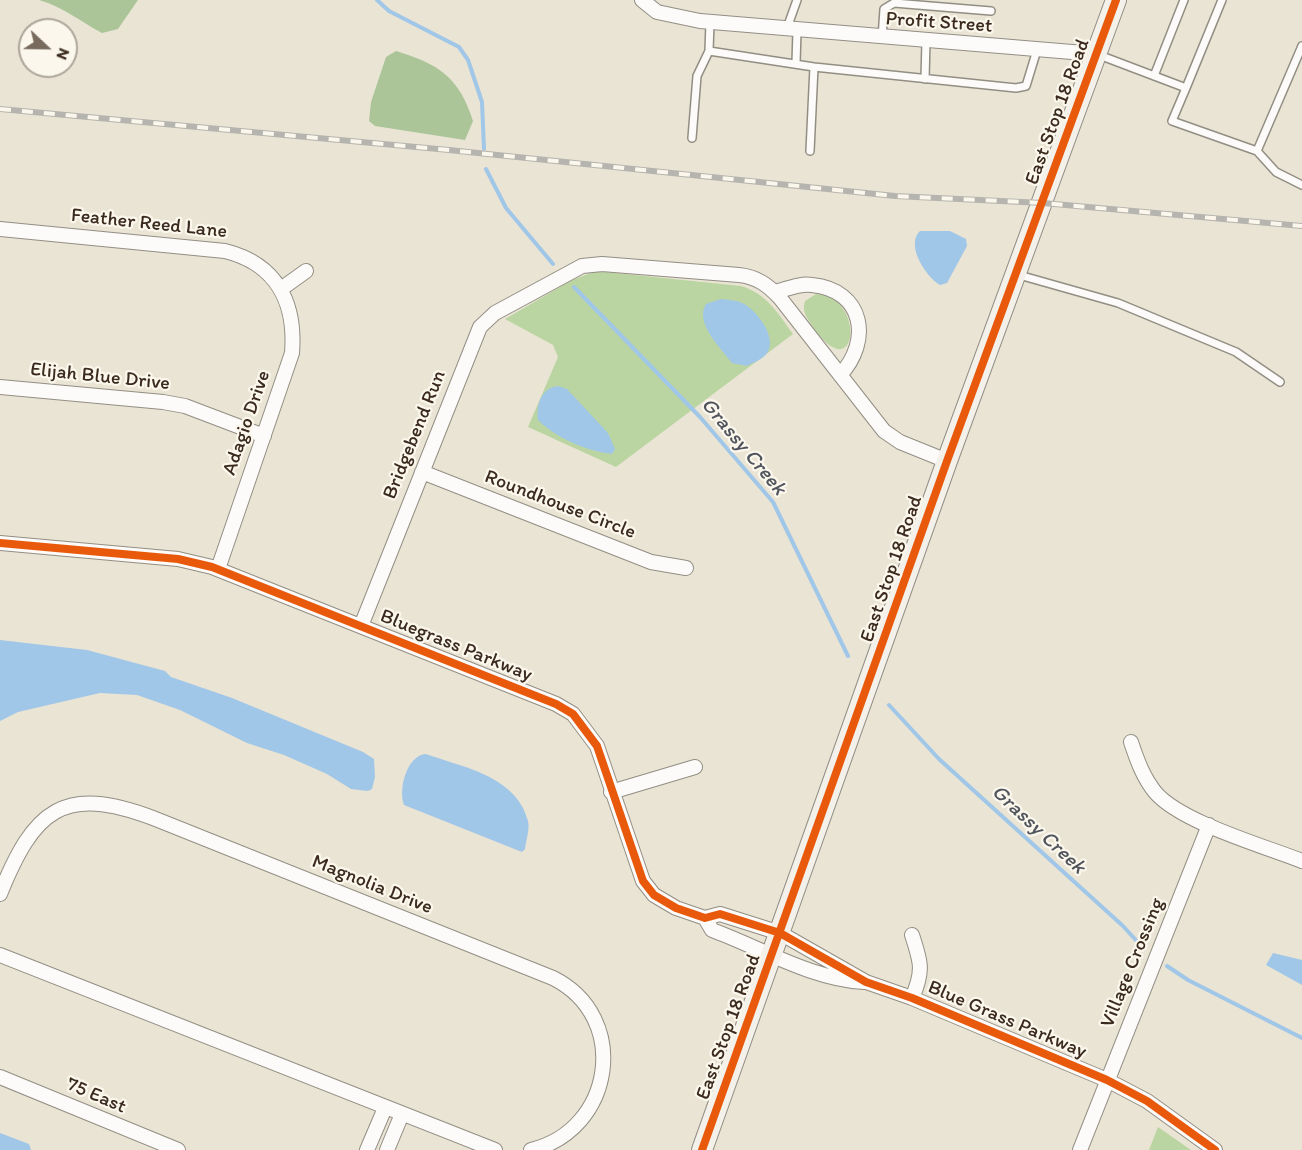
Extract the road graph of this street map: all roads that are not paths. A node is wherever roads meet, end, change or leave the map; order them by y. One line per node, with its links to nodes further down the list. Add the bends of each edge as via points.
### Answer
1 (642, 0): 8 (street, Profit Street, via 657,12)
2 (797, 0): 9 (lane)
3 (1116, 0): 15 (street, East Stop 18 Road)
4 (1184, 0): 18 (lane)
5 (1222, 0): 20 (lane)
6 (957, 4): 7 (lane); 10 (lane, via 894,3 884,9)
7 (991, 11)
8 (710, 22): 9 (street, Profit Street); 14 (lane)
9 (792, 31): 10 (street, Profit Street); 16 (lane)
10 (882, 38): 11 (street, Profit Street)
11 (926, 41): 13 (street, Profit Street); 19 (lane)
12 (1302, 46): 23 (lane)
13 (1037, 50): 15 (street, Profit Street); 19 (lane, via 1026,86)
14 (709, 51): 16 (lane); 21 (lane, via 697,76)
15 (1096, 54): 18 (lane); 27 (street, East Stop 18 Road)
16 (796, 63): 17 (lane)
17 (814, 67): 19 (lane); 22 (lane)
18 (1154, 76): 20 (lane)
19 (925, 79)
20 (1186, 88): 23 (lane, via 1172,121)
21 (692, 138)
22 (810, 151)
23 (1257, 151): 24 (lane, via 1276,172)
24 (1302, 185)
25 (0, 229): 28 (street, Feather Reed Lane, via 225,251 258,265)
26 (306, 272): 28 (street)
27 (1016, 274): 31 (lane, via 1118,303 1236,352); 34 (street, East Stop 18 Road)
28 (281, 289): 33 (street, Adagio Drive, via 290,309 292,352)
29 (775, 292): 30 (street); 30 (street, via 810,284 832,290 851,304 860,332 855,355); 35 (street, Bridgebend Run, via 758,280 739,275 603,264 582,266 495,313 480,327)
30 (840, 375): 34 (street, via 891,437)
31 (1280, 382)
32 (0, 387): 33 (street, Elijah Blue Drive, via 185,406)
33 (264, 436): 38 (street, Adagio Drive)
34 (946, 461): 47 (street, East Stop 18 Road)
35 (422, 472): 37 (street, Roundhouse Circle, via 651,562); 39 (street, Bridgebend Run)
36 (0, 543): 38 (street, Bluegrass Parkway, via 178,559)
37 (687, 568)
38 (218, 569): 39 (street, Bluegrass Parkway)
39 (361, 626): 42 (street, Bluegrass Parkway, via 564,708 583,725 597,746)
40 (1131, 742): 43 (street, via 1142,774 1156,793 1173,807)
41 (695, 767): 42 (street)
42 (611, 792): 46 (street, Bluegrass Parkway, via 643,881 654,895)
43 (1209, 825): 44 (street); 54 (street, Village Crossing)
44 (1302, 861)
45 (0, 894): 61 (street, Magnolia Drive, via 20,848 41,822 69,806 109,804 153,818 553,978 572,989 594,1016 602,1036 603,1070 591,1104 576,1128 555,1142)
46 (705, 918): 47 (street, Bluegrass Parkway, via 720,914); 50 (street, Bluegrass Parkway, via 712,930)
47 (780, 933): 50 (street, East Stop 18 Road); 51 (street, Blue Grass Parkway)
48 (912, 935): 52 (street, via 920,959 921,979)
49 (0, 955): 55 (street)
50 (772, 955): 51 (street, Blue Grass Parkway, via 843,981); 62 (street, East Stop 18 Road)
51 (866, 982): 52 (street, Blue Grass Parkway)
52 (912, 998): 54 (street, Blue Grass Parkway)
53 (0, 1077): 57 (street, 75 East)
54 (1107, 1080): 63 (street, Village Crossing); 64 (street, Blue Grass Parkway, via 1147,1101)
55 (385, 1108): 56 (street); 58 (street)
56 (402, 1114): 59 (street); 60 (street)
57 (178, 1150)
58 (367, 1150)
59 (387, 1150)
60 (495, 1150)
61 (531, 1150)
62 (702, 1150)
63 (1080, 1150)
64 (1215, 1150)

